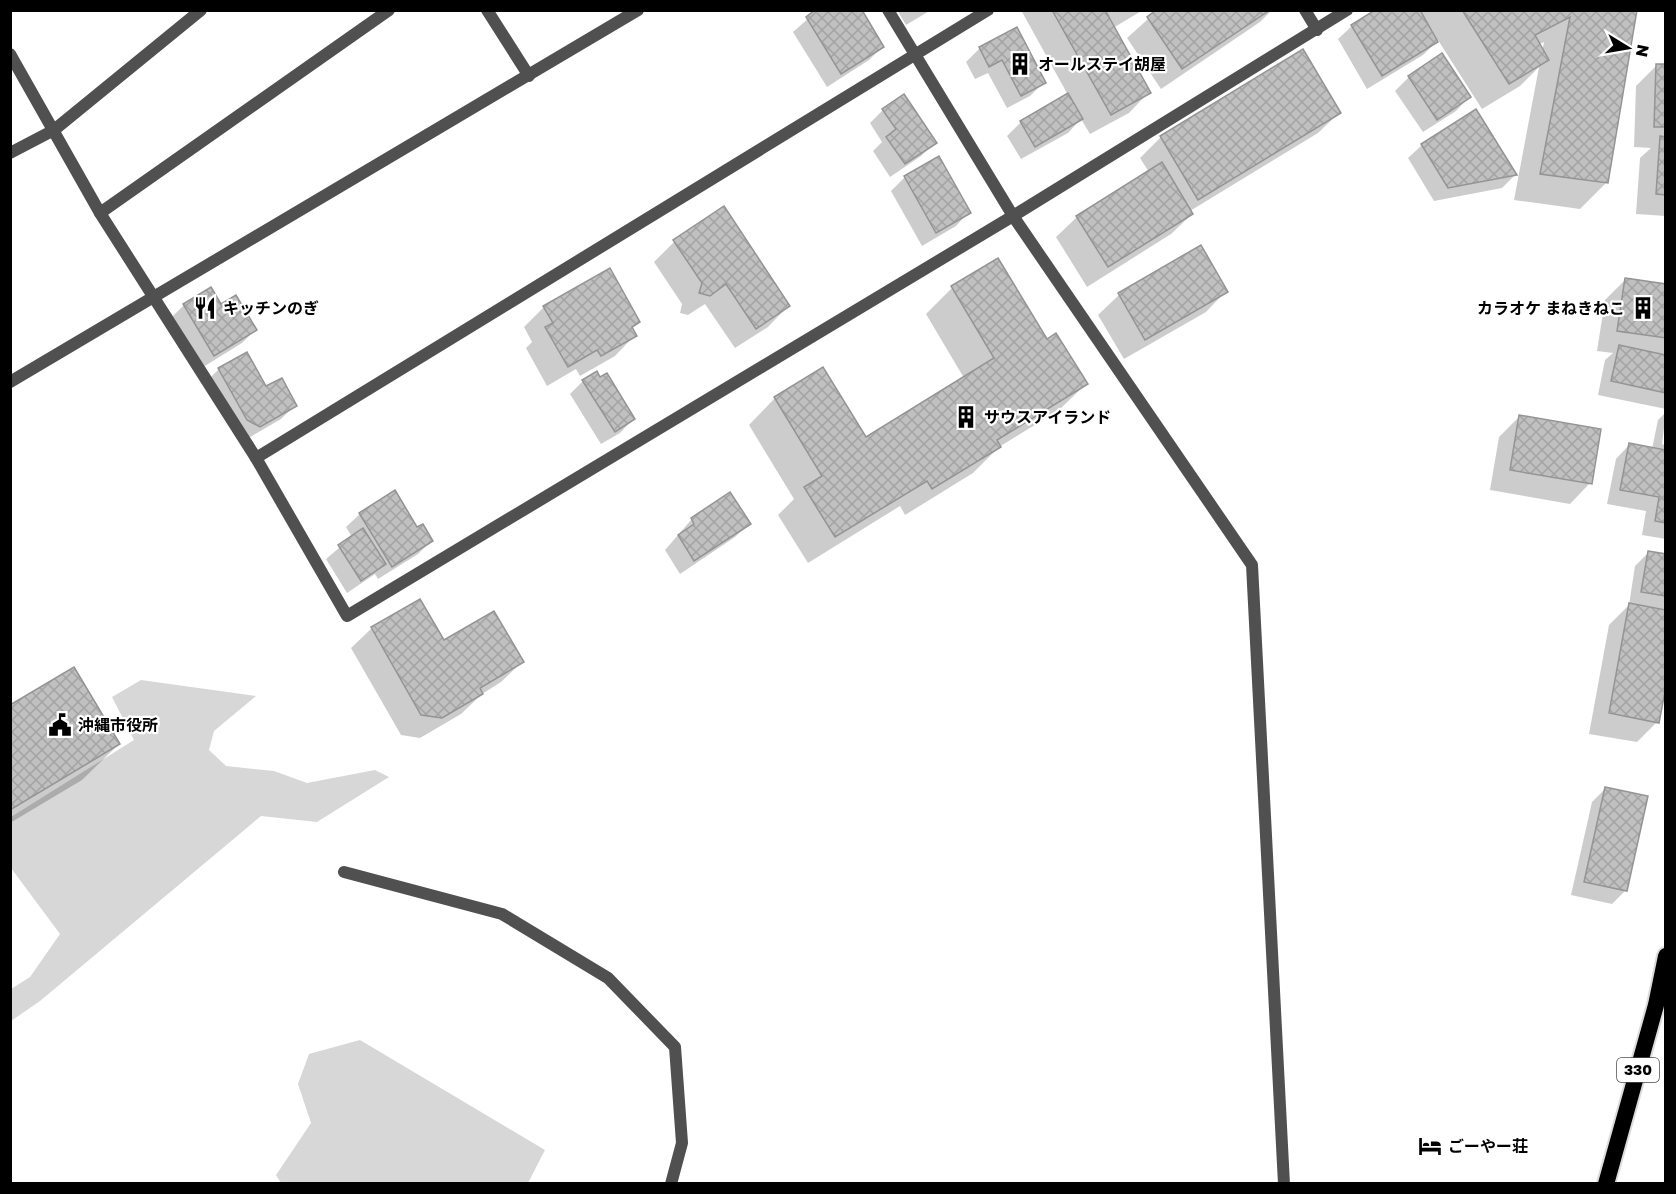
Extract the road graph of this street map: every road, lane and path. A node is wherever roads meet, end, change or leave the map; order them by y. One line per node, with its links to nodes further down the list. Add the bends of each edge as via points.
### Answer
1 (201, 10): 13 (street)
2 (389, 10): 15 (street)
3 (487, 10): 12 (street)
4 (638, 10): 12 (street)
5 (888, 10): 11 (street)
6 (988, 10): 11 (street)
7 (1305, 10): 9 (street)
8 (1347, 10): 9 (street)
9 (1317, 30): 16 (street)
10 (10, 54): 13 (street)
11 (915, 57): 16 (street); 19 (street)
12 (529, 76): 17 (street)
13 (54, 130): 14 (street); 15 (street)
14 (10, 153)
15 (100, 213): 17 (street)
16 (1013, 216): 19 (street, via 347,616); 24 (street, via 1252,565)
17 (154, 297): 18 (street); 19 (street)
18 (10, 382)
19 (256, 458)
20 (344, 872): 23 (street, via 502,914 608,978 675,1047 682,1143)
21 (1665, 956): 22 (highway, 330)
22 (1661, 1006): 25 (highway, 330)
23 (671, 1184)
24 (1284, 1184)
25 (1606, 1184)

